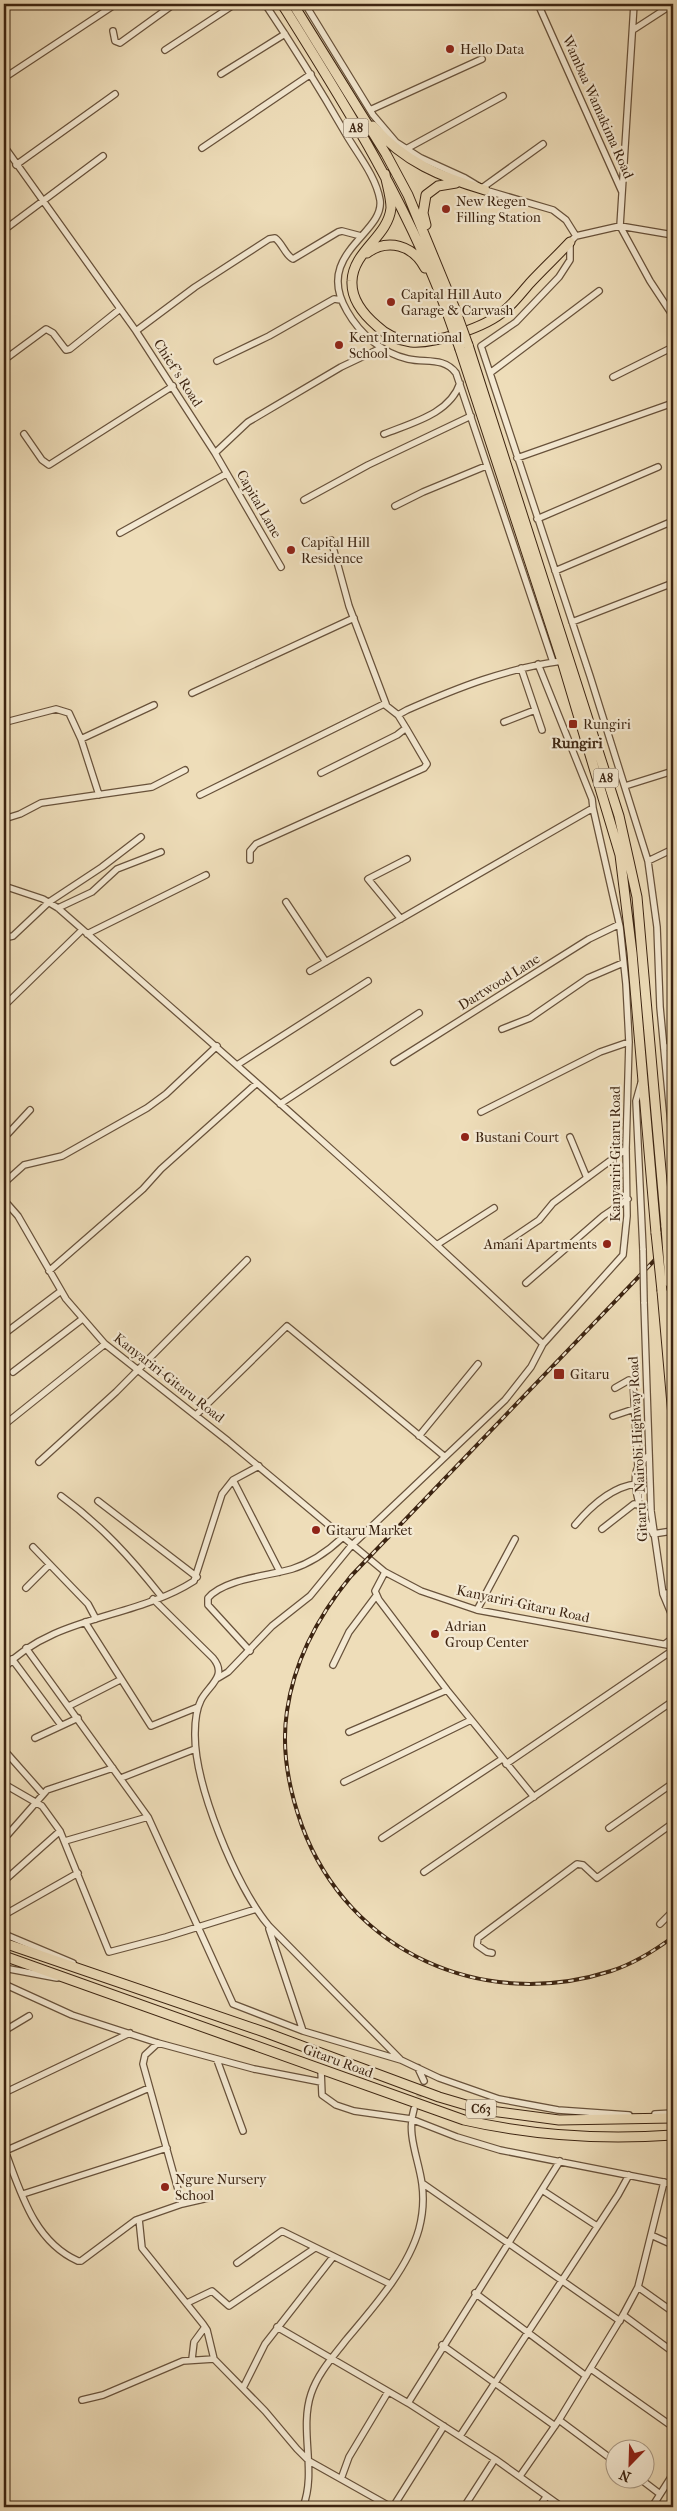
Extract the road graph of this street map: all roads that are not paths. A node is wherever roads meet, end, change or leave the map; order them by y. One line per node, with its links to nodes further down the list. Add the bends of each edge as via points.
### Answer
1 (116, 4): 20 (street)
2 (174, 4): 14 (street, via 120,43 115,42)
3 (235, 4): 16 (street)
4 (265, 4): 15 (street)
5 (282, 4): 24 (main road, A8)
6 (293, 4): 12 (main road, A8)
7 (305, 4): 11 (street)
8 (538, 4): 38 (street, Wambaa Wamakima Road)
9 (634, 4): 13 (street)
10 (673, 4): 13 (street)
11 (314, 19): 12 (street); 26 (street)
12 (305, 23): 21 (main road, A8)
13 (633, 30): 38 (street)
14 (113, 32)
15 (286, 34): 18 (street); 19 (street)
16 (165, 50)
17 (482, 59): 26 (street)
18 (221, 74)
19 (311, 74): 25 (street); 31 (street)
20 (4, 78)
21 (340, 82): 36 (main road, via 397,151 415,164); 46 (main road, A8, via 386,154)
22 (115, 94): 34 (street)
23 (503, 96): 32 (street)
24 (338, 97): 25 (street); 27 (main road, A8)
25 (327, 102): 28 (street)
26 (370, 110): 32 (street, via 384,130)
27 (360, 134): 28 (street); 35 (main road, A8)
28 (349, 140): 42 (street, via 380,199 377,218)
29 (543, 144): 37 (street)
30 (4, 146): 34 (street, Chief's Road)
31 (202, 148)
32 (406, 149): 37 (street)
33 (103, 156): 39 (street)
34 (16, 165): 39 (street, Chief's Road)
35 (385, 174): 45 (main road, via 390,199 388,220); 47 (main road, A8)
36 (462, 183): 37 (main road); 46 (main road, via 449,183 432,189 423,205 426,226)
37 (483, 189): 44 (street, via 553,210 566,220)
38 (622, 192): 40 (street)
39 (43, 201): 41 (street); 50 (street, Chief's Road)
40 (620, 226): 43 (street); 44 (street); 52 (street)
41 (4, 230)
42 (361, 236): 49 (street, via 345,256 339,285); 55 (street, via 338,232 293,259 279,241 269,239 195,287)
43 (673, 236)
44 (573, 239): 53 (main road, via 504,312 474,328 412,342 389,335); 61 (street, via 570,260 559,276 516,322 482,344)
45 (359, 260): 47 (main road, via 379,246 398,245 416,256); 53 (main road, via 352,281 354,295)
46 (444, 279): 51 (main road, A8)
47 (440, 291): 51 (main road, A8)
48 (599, 291): 61 (street)
49 (341, 300): 54 (street); 60 (street, via 334,299)
50 (120, 309): 55 (street, Chief's Road); 59 (street, via 70,349 66,350 46,329)
51 (452, 312): 56 (main road, A8, bridge)
52 (673, 316)
53 (369, 319): 54 (street)
54 (358, 328): 58 (street)
55 (136, 331): 64 (street, Chief's Road)
56 (464, 347): 85 (main road, A8); 157 (main road, A8, bridge, via 625,839 637,897)
57 (673, 347): 62 (street)
58 (381, 348): 63 (street, via 409,359 442,362 451,366); 69 (street, via 341,367 248,422)
59 (4, 360)
60 (217, 362)
61 (490, 373): 70 (street)
62 (613, 377)
63 (460, 383): 66 (street); 68 (street, via 454,397 444,407)
64 (173, 386): 67 (street, via 49,465); 69 (street, Chief's Road)
65 (673, 403): 70 (street)
66 (470, 416): 71 (street); 74 (street)
67 (24, 434)
68 (384, 434)
69 (215, 453): 73 (street, Capital Lane)
70 (517, 458): 76 (street)
71 (486, 466): 75 (street); 85 (street)
72 (658, 467): 76 (street)
73 (226, 474): 78 (street); 80 (street, Capital Lane)
74 (304, 500)
75 (395, 506)
76 (537, 519): 81 (street)
77 (673, 520): 81 (street)
78 (120, 533)
79 (331, 540): 83 (street)
80 (281, 567)
81 (555, 571): 84 (street)
82 (673, 583): 84 (street)
83 (354, 618): 88 (street); 89 (street)
84 (572, 622): 101 (street)
85 (557, 662): 86 (street); 134 (main road, A8, via 620,855)
86 (538, 664): 87 (street); 104 (street, Kanyariri-Gitaru Road)
87 (521, 668): 91 (street); 92 (street, via 482,679)
88 (192, 693)
89 (386, 704): 92 (street); 103 (street)
90 (154, 705): 97 (street)
91 (535, 710): 94 (street); 96 (street)
92 (398, 716): 95 (street)
93 (6, 722): 97 (street, via 62,709 71,715)
94 (504, 722)
95 (406, 728): 100 (street); 110 (street, via 427,764 424,768 256,844 250,851)
96 (542, 730)
97 (81, 739): 102 (street)
98 (185, 770): 102 (street, via 152,786)
99 (673, 771): 101 (street)
100 (321, 773)
101 (625, 786): 111 (street)
102 (99, 796): 105 (street, via 41,803)
103 (200, 796)
104 (593, 808): 117 (street); 118 (street, Kanyariri-Gitaru Road)
105 (4, 819)
106 (141, 838): 114 (street)
107 (673, 849): 111 (street)
108 (161, 852): 116 (street, via 117,869 92,892)
109 (407, 859): 117 (street, via 368,879)
110 (250, 860)
111 (648, 861): 131 (street, via 657,927)
112 (206, 875): 119 (street)
113 (4, 886): 114 (street)
114 (48, 902): 116 (street); 120 (street, via 13,936)
115 (286, 902): 121 (street)
116 (58, 908): 119 (street)
117 (401, 919): 121 (street)
118 (618, 925): 122 (street, Kanyariri-Gitaru Road); 132 (street, Dartwood Lane, via 589,939)
119 (85, 932): 125 (street); 130 (street)
120 (4, 938)
121 (326, 962): 123 (street)
122 (624, 963): 127 (street, via 588,978 530,1018); 128 (street, Kanyariri-Gitaru Road)
123 (310, 971)
124 (368, 981): 133 (street)
125 (4, 1006)
126 (419, 1013): 139 (street)
127 (502, 1029)
128 (628, 1042): 135 (street, Kanyariri-Gitaru Road); 141 (street, via 600,1052)
129 (673, 1044): 131 (street)
130 (217, 1046): 133 (street); 147 (street, via 147,1108 62,1156 24,1165)
131 (664, 1049): 137 (street)
132 (394, 1062)
133 (237, 1065): 136 (street)
134 (642, 1080): 138 (street); 170 (main road, A8, bridge)
135 (628, 1081): 138 (street); 145 (street, Kanyariri-Gitaru Road)
136 (257, 1083): 139 (street); 154 (street, via 166,1163 143,1190)
137 (671, 1100): 144 (street)
138 (636, 1101): 173 (street, Gitaru - Nairobi Highway Road, bridge)
139 (280, 1104): 152 (street)
140 (30, 1110): 142 (street)
141 (481, 1112)
142 (4, 1138)
143 (570, 1138): 146 (street)
144 (673, 1142)
145 (626, 1149): 146 (street); 148 (street, Kanyariri-Gitaru Road)
146 (587, 1178): 151 (street, via 554,1203 539,1220)
147 (4, 1183)
148 (628, 1199): 155 (street, via 607,1213); 162 (street, Kanyariri-Gitaru Road, via 623,1255)
149 (4, 1200): 154 (street, Kanyariri-Gitaru Road, via 18,1216)
150 (494, 1208): 152 (street)
151 (505, 1243)
152 (438, 1244): 162 (street)
153 (247, 1260): 164 (street)
154 (49, 1271): 156 (street, Kanyariri-Gitaru Road)
155 (526, 1283)
156 (61, 1291): 159 (street, Kanyariri-Gitaru Road); 160 (street)
157 (673, 1304): 158 (main road, A8)
158 (673, 1319)
159 (81, 1320): 161 (street, Kanyariri-Gitaru Road); 165 (street)
160 (4, 1334)
161 (105, 1344): 164 (street, Kanyariri-Gitaru Road); 171 (street)
162 (543, 1344): 174 (street, Kanyariri-Gitaru Road, via 531,1367 510,1394)
163 (478, 1364): 172 (street)
164 (137, 1370): 168 (street, Kanyariri-Gitaru Road); 175 (street)
165 (13, 1372)
166 (615, 1388): 167 (street, via 631,1380)
167 (634, 1409): 169 (street); 177 (street)
168 (196, 1415): 172 (street, via 287,1326); 176 (street, Kanyariri-Gitaru Road)
169 (613, 1416)
170 (673, 1416)
171 (4, 1425)
172 (419, 1436): 174 (street)
173 (649, 1455): 177 (street); 186 (street, Gitaru - Nairobi Highway Road)
174 (444, 1456): 189 (street, Kanyariri-Gitaru Road)
175 (40, 1462)
176 (258, 1466): 178 (street); 187 (street, Kanyariri-Gitaru Road)
177 (638, 1467): 179 (street)
178 (234, 1480): 192 (street); 194 (street, via 219,1502)
179 (637, 1484): 182 (street); 183 (street, via 623,1485 587,1511)
180 (61, 1496): 198 (street, via 120,1546)
181 (98, 1501): 194 (street)
182 (639, 1505): 184 (street, via 634,1504); 186 (street, via 643,1520)
183 (575, 1525)
184 (602, 1528)
185 (672, 1531): 186 (street)
186 (653, 1534): 197 (street, Gitaru - Nairobi Highway Road)
187 (342, 1538): 189 (street, Kanyariri-Gitaru Road); 192 (street, via 314,1560)
188 (515, 1539): 201 (street)
189 (351, 1546): 193 (street, Kanyariri-Gitaru Road); 210 (street, Kanyariri-Gitaru Road, via 310,1596 272,1626)
190 (32, 1547): 191 (street)
191 (49, 1564): 195 (street); 202 (street, via 88,1604)
192 (280, 1572): 210 (street, via 225,1587 208,1598 208,1605)
193 (385, 1572): 199 (street, via 377,1585); 201 (street, Kanyariri-Gitaru Road, via 421,1591)
194 (197, 1577): 198 (street)
195 (26, 1588)
196 (673, 1592): 197 (street)
197 (663, 1594): 203 (street, Gitaru - Nairobi Highway Road)
198 (160, 1596): 200 (street)
199 (376, 1596): 212 (street, via 352,1627); 216 (street)
200 (153, 1599): 202 (street); 214 (street, via 217,1664)
201 (476, 1610): 206 (street, Kanyariri-Gitaru Road)
202 (96, 1618): 204 (street)
203 (673, 1618)
204 (85, 1622): 208 (street); 215 (street)
205 (673, 1638): 206 (street)
206 (665, 1644): 207 (street, Kanyariri-Gitaru Road)
207 (673, 1646)
208 (26, 1648): 211 (street); 218 (street)
209 (673, 1650): 227 (street)
210 (250, 1651): 214 (street, Kanyariri-Gitaru Road)
211 (12, 1659): 213 (street); 222 (street)
212 (333, 1665)
213 (4, 1668)
214 (218, 1678): 219 (street, Kanyariri-Gitaru Road)
215 (120, 1680): 218 (street); 219 (street, via 151,1726)
216 (446, 1690): 221 (street); 223 (street)
217 (673, 1701): 234 (street)
218 (69, 1706): 220 (street)
219 (198, 1707): 225 (street)
220 (78, 1718): 222 (street); 228 (street)
221 (471, 1720): 227 (street); 230 (street)
222 (62, 1725): 224 (street)
223 (349, 1732)
224 (35, 1738)
225 (195, 1749): 229 (street); 246 (street, via 217,1824)
226 (4, 1750): 233 (street)
227 (504, 1762): 234 (street); 240 (street)
228 (113, 1768): 229 (street); 233 (street, via 54,1786)
229 (121, 1778): 236 (street)
230 (344, 1782)
231 (673, 1783): 238 (street)
232 (4, 1784): 235 (street)
233 (43, 1794): 235 (street)
234 (534, 1797): 243 (street)
235 (38, 1803): 239 (street); 241 (street)
236 (148, 1817): 242 (street); 251 (street)
237 (673, 1823): 254 (street, via 598,1878 583,1864 577,1864 478,1938 477,1945)
238 (609, 1828)
239 (60, 1831): 242 (street); 245 (street)
240 (382, 1838)
241 (4, 1839)
242 (65, 1841): 244 (street)
243 (424, 1872)
244 (78, 1873): 248 (street); 251 (street, via 109,1952)
245 (4, 1881)
246 (256, 1909): 250 (street); 251 (street)
247 (673, 1911): 249 (street)
248 (4, 1915)
249 (660, 1924)
250 (269, 1926): 262 (street); 266 (street)
251 (198, 1928): 262 (street, via 233,2004)
252 (4, 1934): 257 (street)
253 (4, 1942): 257 (main road, Gitaru Road / C63)
254 (492, 1953)
255 (4, 1956): 258 (main road, Gitaru Road / C63)
256 (4, 1968): 258 (street)
257 (85, 1970): 275 (main road, Gitaru Road / C63, via 483,2110 559,2120)
258 (81, 1983): 268 (main road, Gitaru Road / C63)
259 (4, 1984): 263 (street, via 72,2015)
260 (29, 2016): 261 (street)
261 (4, 2030)
262 (303, 2031): 266 (street)
263 (132, 2033): 264 (street); 272 (street)
264 (158, 2043): 265 (street); 271 (street, via 143,2059)
265 (217, 2060): 270 (street); 277 (street)
266 (401, 2060): 267 (street)
267 (418, 2068): 269 (street); 274 (street, via 460,2086 519,2104 627,2115)
268 (321, 2070): 270 (street); 278 (main road, Gitaru Road / C63, via 464,2120 515,2131 604,2139)
269 (424, 2081)
270 (321, 2082): 276 (street, via 322,2095 336,2105 372,2115)
271 (149, 2088): 279 (street); 280 (street)
272 (4, 2093)
273 (414, 2110): 276 (street)
274 (673, 2112)
275 (673, 2118)
276 (411, 2120): 281 (street, via 485,2146); 284 (street)
277 (243, 2131)
278 (673, 2135)
279 (167, 2148): 287 (street); 289 (street)
280 (4, 2150): 287 (street)
281 (560, 2162): 282 (street); 286 (street)
282 (628, 2175): 283 (street); 291 (street)
283 (664, 2182): 285 (street); 292 (street)
284 (422, 2183): 293 (street); 299 (street, via 423,2208 419,2230)
285 (673, 2184)
286 (542, 2190): 291 (street); 293 (street)
287 (23, 2194): 290 (street, via 39,2230 78,2261)
288 (208, 2198): 289 (street)
289 (182, 2204): 290 (street)
290 (139, 2219): 302 (street, via 142,2248)
291 (597, 2226): 298 (street)
292 (651, 2235): 294 (street); 300 (street)
293 (508, 2243): 298 (street); 301 (street)
294 (673, 2245)
295 (314, 2248): 296 (street); 297 (street, via 281,2231); 302 (street, via 229,2306 212,2291)
296 (333, 2257): 299 (street); 306 (street)
297 (237, 2262)
298 (561, 2279): 304 (street); 307 (street)
299 (390, 2284): 310 (street)
300 (638, 2287): 303 (street); 304 (street)
301 (476, 2294): 307 (street); 308 (street)
302 (187, 2303): 305 (street)
303 (673, 2312)
304 (622, 2318): 309 (street); 313 (street)
305 (205, 2327): 311 (street); 312 (street, via 194,2342)
306 (277, 2327): 310 (street); 316 (street)
307 (526, 2332): 314 (street); 315 (street)
308 (442, 2346): 315 (street); 319 (street)
309 (673, 2352)
310 (332, 2358): 317 (street); 327 (street, via 311,2394)
311 (214, 2359): 312 (street); 316 (street)
312 (192, 2360): 318 (street)
313 (590, 2369): 314 (street); 323 (street)
314 (586, 2376): 320 (street)
315 (494, 2382): 322 (street); 324 (street)
316 (243, 2388): 327 (street, via 288,2441)
317 (388, 2392): 319 (street); 330 (street, via 350,2457)
318 (82, 2400)
319 (408, 2403): 321 (street)
320 (559, 2420): 322 (street); 325 (street)
321 (444, 2426): 324 (street); 335 (street)
322 (555, 2426): 329 (street)
323 (673, 2427)
324 (460, 2436): 326 (street)
325 (604, 2454)
326 (495, 2459): 329 (street); 336 (street)
327 (309, 2460): 330 (street); 334 (street, via 309,2481)
328 (673, 2474): 332 (street)
329 (520, 2476): 333 (street)
330 (342, 2479): 335 (street)
331 (652, 2488): 332 (street)
332 (660, 2494): 339 (street)
333 (546, 2497): 337 (street); 338 (street)
334 (303, 2507)
335 (392, 2507)
336 (464, 2507)
337 (539, 2507)
338 (562, 2507)
339 (652, 2507)

